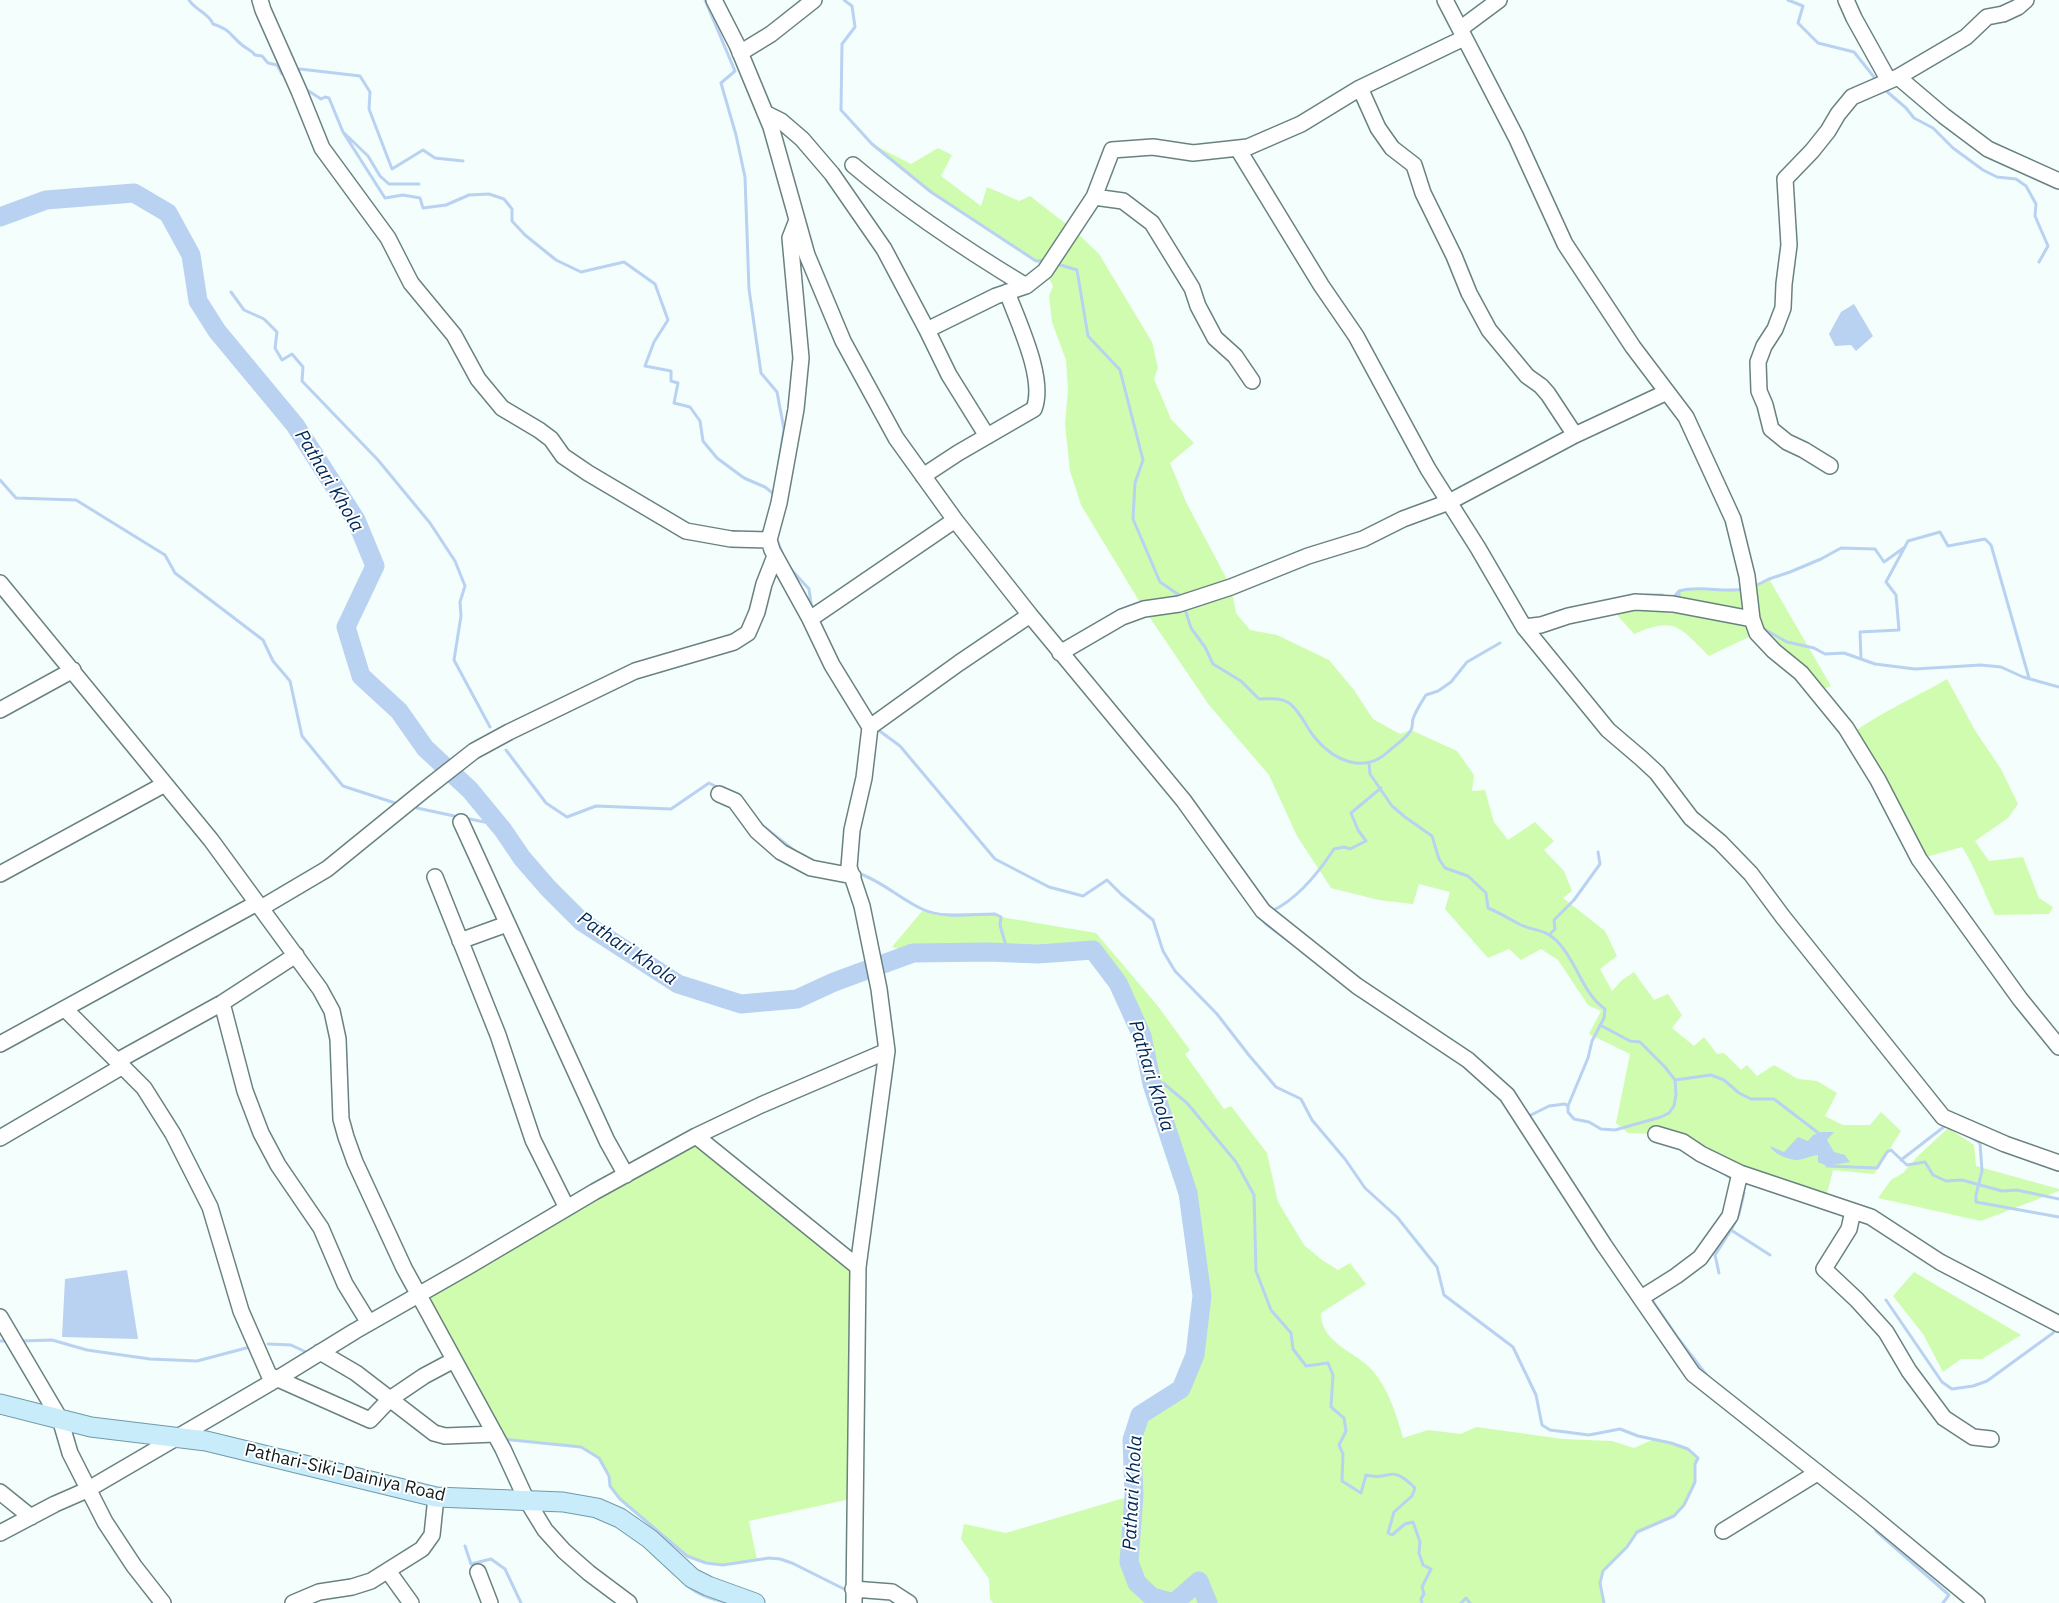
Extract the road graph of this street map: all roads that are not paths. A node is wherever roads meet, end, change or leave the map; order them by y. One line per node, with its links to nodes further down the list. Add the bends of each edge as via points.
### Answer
1 (260, 0): 29 (street, via 322,148 388,238 411,283 454,336 478,379 502,408 539,430 563,456 588,473 686,531 731,539)
2 (714, 0): 9 (street)
3 (814, 0): 9 (street, via 771,34)
4 (1445, 0): 8 (street)
5 (1499, 0): 8 (street)
6 (1846, 0): 10 (street)
7 (2026, 0): 10 (street, via 2003,14 1987,18 1966,37)
8 (1462, 34): 11 (street); 22 (street, via 1516,137 1565,244)
9 (740, 53): 12 (street)
10 (1893, 79): 15 (street, via 1988,149); 25 (street, via 1852,97 1828,131 1784,179 1790,245 1783,308 1758,362 1759,391 1771,429 1787,442)
11 (1360, 88): 13 (street, via 1301,124); 23 (street, via 1378,128 1392,148 1414,165 1423,193 1489,330 1526,376 1542,386)
12 (765, 113): 17 (street); 20 (street, via 802,138 832,174 884,249)
13 (1238, 149): 16 (street, via 1193,153 1153,147 1112,150); 27 (street, via 1356,336)
14 (853, 165): 18 (street, via 932,227)
15 (2059, 181)
16 (1094, 197): 18 (street, via 1045,271); 21 (street, via 1123,201 1152,223 1192,288 1214,338 1235,356)
17 (797, 220): 26 (street, via 808,255 844,340 896,438); 29 (street, via 790,238 801,358 796,409)
18 (1026, 286): 19 (street)
19 (1007, 292): 20 (street); 24 (street, via 1034,365 1037,403 1034,409)
20 (927, 330): 24 (street, via 949,375)
21 (1252, 382)
22 (1667, 392): 23 (street); 34 (street, via 1686,417 1733,519 1747,576)
23 (1575, 435): 27 (street)
24 (987, 436): 26 (street)
25 (1830, 466)
26 (923, 476): 28 (street)
27 (1448, 502): 35 (street); 36 (street, via 1363,539 1231,586 1182,603 1122,617)
28 (955, 520): 32 (street); 33 (street)
29 (769, 540): 30 (street)
30 (775, 556): 33 (street); 46 (street, via 758,612 748,632 734,642 635,671 474,751 327,869)
31 (0, 583): 37 (street)
32 (1030, 615): 36 (street); 39 (street)
33 (810, 619): 39 (street, via 832,665)
34 (1752, 619): 35 (street, via 1673,604 1635,602 1541,625); 53 (street, via 1757,633 1801,673 1846,728 1878,780 1919,859)
35 (1524, 626): 59 (street, via 1608,730 1648,764 1691,818 1751,874 1943,1117)
36 (1060, 653): 66 (street, via 1184,801 1263,911 1357,986 1468,1060 1507,1095)
37 (72, 670): 38 (street); 40 (street)
38 (0, 710)
39 (870, 728): 44 (street, via 864,778 852,830 849,867)
40 (165, 784): 43 (street); 46 (street)
41 (719, 794): 44 (street, via 735,801 757,831 781,852 811,868)
42 (461, 822): 47 (street)
43 (0, 874)
44 (852, 876): 54 (street, via 862,906)
45 (435, 877): 48 (street)
46 (259, 906): 49 (street); 51 (street)
47 (508, 924): 48 (street); 61 (street, via 607,1141)
48 (460, 941): 62 (street, via 498,1035 533,1140)
49 (296, 955): 50 (street); 65 (street, via 332,1011 338,1039 341,1119 354,1162)
50 (222, 1002): 55 (street); 68 (street, via 261,1133 278,1165 321,1228 345,1284)
51 (65, 1009): 52 (street); 55 (street)
52 (0, 1044)
53 (2059, 1047)
54 (887, 1051): 57 (street); 64 (street)
55 (120, 1064): 58 (street); 72 (street, via 144,1088 160,1111 210,1207 241,1311 266,1370)
56 (1656, 1134): 60 (street, via 1683,1142)
57 (696, 1136): 61 (street); 64 (street)
58 (0, 1138)
59 (2059, 1163)
60 (1740, 1173): 63 (street); 66 (street, via 1730,1216 1700,1258)
61 (626, 1175): 62 (street)
62 (567, 1208): 65 (street)
63 (1853, 1210): 69 (street, via 1871,1217 1940,1262); 78 (street, via 1849,1228 1824,1269 1886,1332 1944,1418 1973,1437)
64 (858, 1267): 89 (street)
65 (418, 1296): 68 (street); 71 (street)
66 (1640, 1298): 79 (street, via 1693,1374)
67 (0, 1316): 75 (street)
68 (369, 1323): 70 (street)
69 (2059, 1324)
70 (320, 1352): 72 (street); 73 (street)
71 (454, 1360): 73 (street); 76 (street)
72 (277, 1379): 73 (street, via 370,1420); 77 (street)
73 (390, 1398): 76 (street, via 434,1433 445,1436)
74 (0, 1404): 75 (main road, Pathari-Siki-Dainiya Road)
75 (60, 1420): 77 (main road, Pathari-Siki-Dainiya Road); 80 (street, via 70,1453)
76 (495, 1434): 83 (street)
77 (176, 1438): 80 (street); 82 (main road, Pathari-Siki-Dainiya Road, via 206,1441)
78 (1991, 1439)
79 (1817, 1473): 85 (street); 97 (street)
80 (87, 1490): 84 (street); 91 (street, via 134,1566)
81 (0, 1492): 84 (street)
82 (436, 1497): 83 (main road, Pathari-Siki-Dainiya Road); 87 (street, via 432,1534 428,1542)
83 (526, 1499): 94 (street, via 545,1530 564,1551 589,1574); 95 (main road, Pathari-Siki-Dainiya Road, via 597,1508 620,1518 650,1539 692,1578)
84 (31, 1517): 86 (street)
85 (1723, 1531)
86 (0, 1533)
87 (388, 1571): 90 (street); 92 (street, via 371,1581 320,1592)
88 (478, 1572): 93 (street)
89 (854, 1596): 96 (street, via 892,1592)
90 (407, 1602)
91 (163, 1603)
92 (293, 1603)
93 (490, 1603)
94 (630, 1603)
95 (755, 1603)
96 (909, 1603)
97 (1977, 1603)

